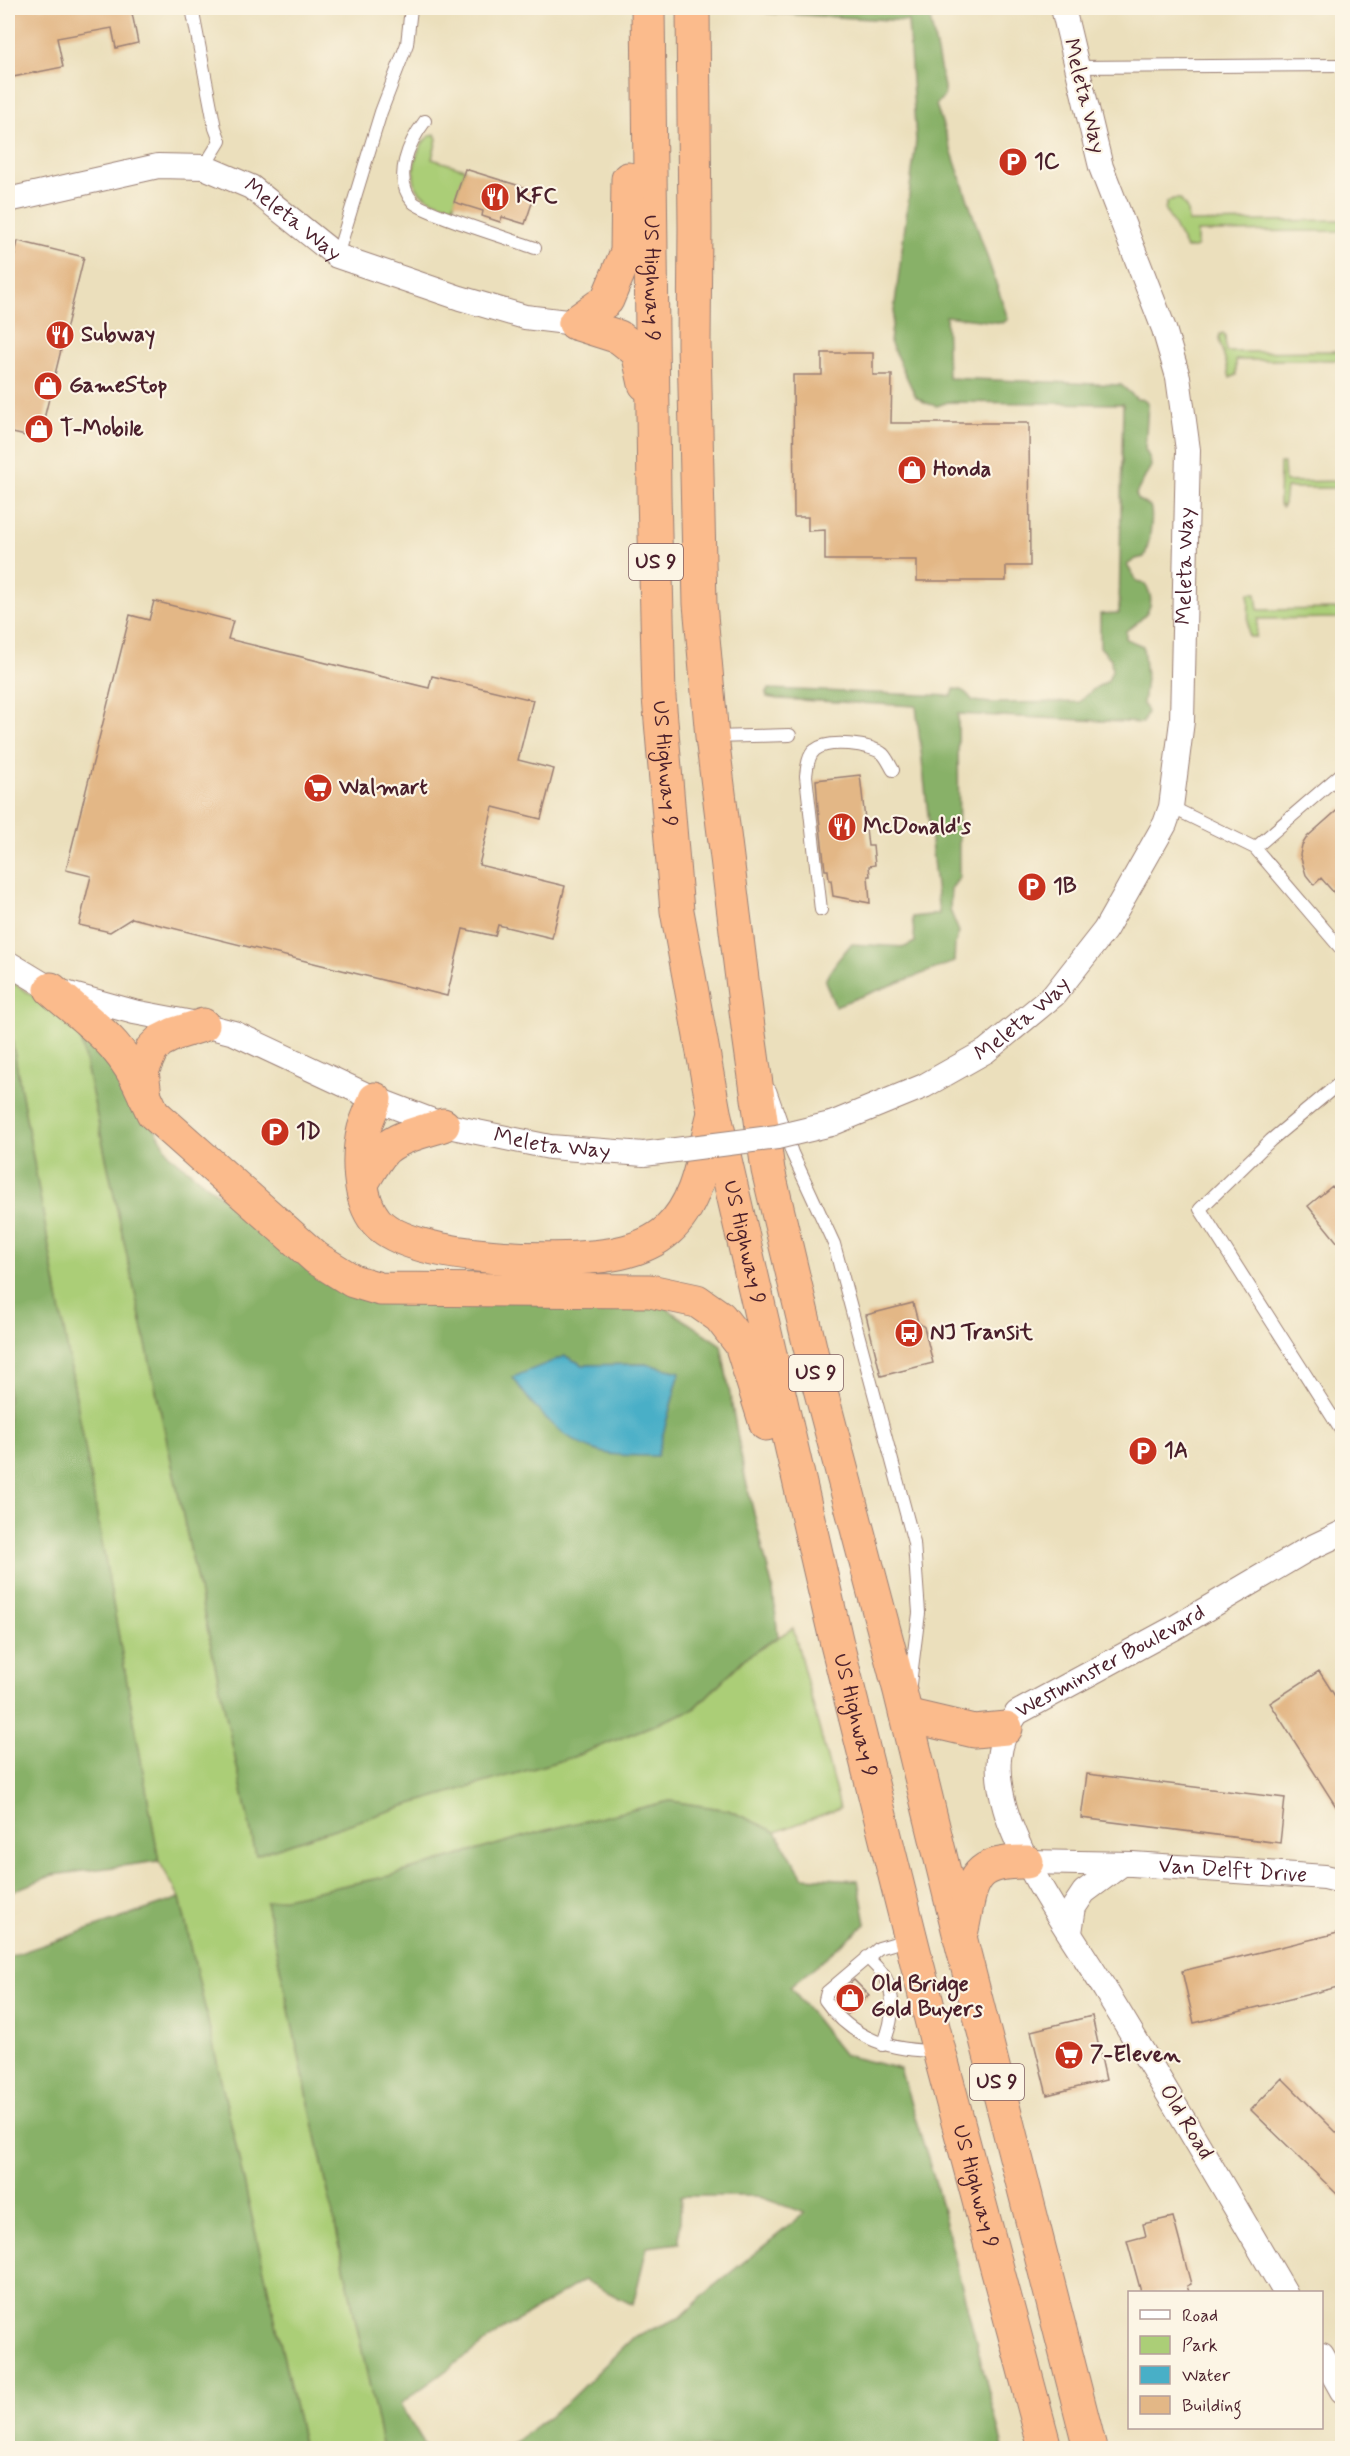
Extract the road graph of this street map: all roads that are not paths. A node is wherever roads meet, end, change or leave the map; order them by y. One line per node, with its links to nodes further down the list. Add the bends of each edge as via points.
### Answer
1 (192, 8): 10 (lane, via 220,141)
2 (411, 8): 13 (lane, via 407,44 381,112)
3 (638, 8): 14 (highway, via 627,47 627,252 607,300)
4 (648, 8): 15 (highway, US Highway 9 / US 9)
5 (693, 8): 17 (highway, US Highway 9 / US 9, via 695,424 700,604)
6 (1063, 8): 8 (street, Meleta Way)
7 (1342, 65): 8 (lane)
8 (1076, 67): 20 (street, Meleta Way, via 1101,167 1164,329 1178,377 1188,450 1182,720)
9 (425, 121): 12 (lane, via 414,136 402,176 414,203)
10 (204, 167): 11 (street, Meleta Way, via 158,166); 13 (street, Meleta Way, via 251,187)
11 (8, 200)
12 (535, 248)
13 (337, 256): 14 (street, Meleta Way, via 525,318)
14 (575, 323): 15 (highway, via 619,337 638,352 646,389)
15 (654, 494): 31 (highway, US Highway 9 / US 9, via 659,697 675,889)
16 (790, 735): 17 (lane)
17 (712, 737): 27 (highway, US Highway 9 / US 9)
18 (893, 770): 22 (lane, via 884,755 868,746 827,744 814,750 806,776)
19 (1342, 773): 21 (lane)
20 (1171, 807): 21 (lane); 32 (street, Meleta Way, bridge, via 1105,930 1054,995 986,1051 924,1086 831,1124 777,1137 644,1154 550,1147)
21 (1255, 848): 23 (lane)
22 (820, 910)
23 (1342, 950)
24 (8, 963): 25 (street, Meleta Way)
25 (51, 989): 26 (street, Meleta Way, via 134,1012); 29 (highway, via 109,1038 135,1073)
26 (203, 1025): 29 (highway, via 152,1048 142,1071); 30 (street, Meleta Way, via 234,1033)
27 (748, 1027): 37 (highway, US Highway 9 / US 9, via 768,1170 792,1276); 37 (lane, via 792,1153 834,1244 914,1543 919,1613)
28 (1342, 1081): 34 (lane, via 1271,1140 1200,1209)
29 (145, 1096): 36 (highway, via 153,1113 217,1172 316,1258 354,1281 380,1289 650,1291 697,1301 720,1317 741,1344)
30 (375, 1099): 32 (street, Meleta Way); 33 (highway, via 361,1142)
31 (714, 1112): 33 (highway, via 696,1182 681,1215 654,1240 616,1254 511,1257 414,1244 385,1230 375,1220 367,1207); 36 (highway, US Highway 9 / US 9)
32 (443, 1125): 33 (highway, via 392,1145)
33 (362, 1183)
34 (1342, 1432)
35 (1342, 1533): 38 (street, Westminster Boulevard, via 1017,1713)
36 (837, 1644): 44 (highway, US Highway 9 / US 9)
37 (906, 1715): 38 (highway, via 974,1731); 43 (highway, US Highway 9 / US 9)
38 (1006, 1728): 39 (street, Westminster Boulevard, via 998,1754 999,1772 1005,1808)
39 (1027, 1862): 40 (street, Van Delft Drive); 42 (street, Old Road); 43 (highway, via 983,1870 972,1883)
40 (1122, 1864): 41 (street, Van Delft Drive); 42 (street, via 1084,1892 1074,1907)
41 (1342, 1881)
42 (1070, 1932): 48 (street, Old Road)
43 (960, 1937): 52 (highway, US Highway 9 / US 9)
44 (911, 1939): 45 (lane, via 879,1948); 47 (highway, US Highway 9 / US 9)
45 (867, 1957): 46 (lane, via 886,1979 892,2005 892,2025); 46 (lane, via 827,1992 825,2000 844,2024)
46 (883, 2045): 47 (lane)
47 (939, 2051): 51 (highway, US Highway 9 / US 9)
48 (1284, 2291)
49 (1323, 2357): 50 (street)
50 (1342, 2391)
51 (1045, 2448)
52 (1090, 2448)

